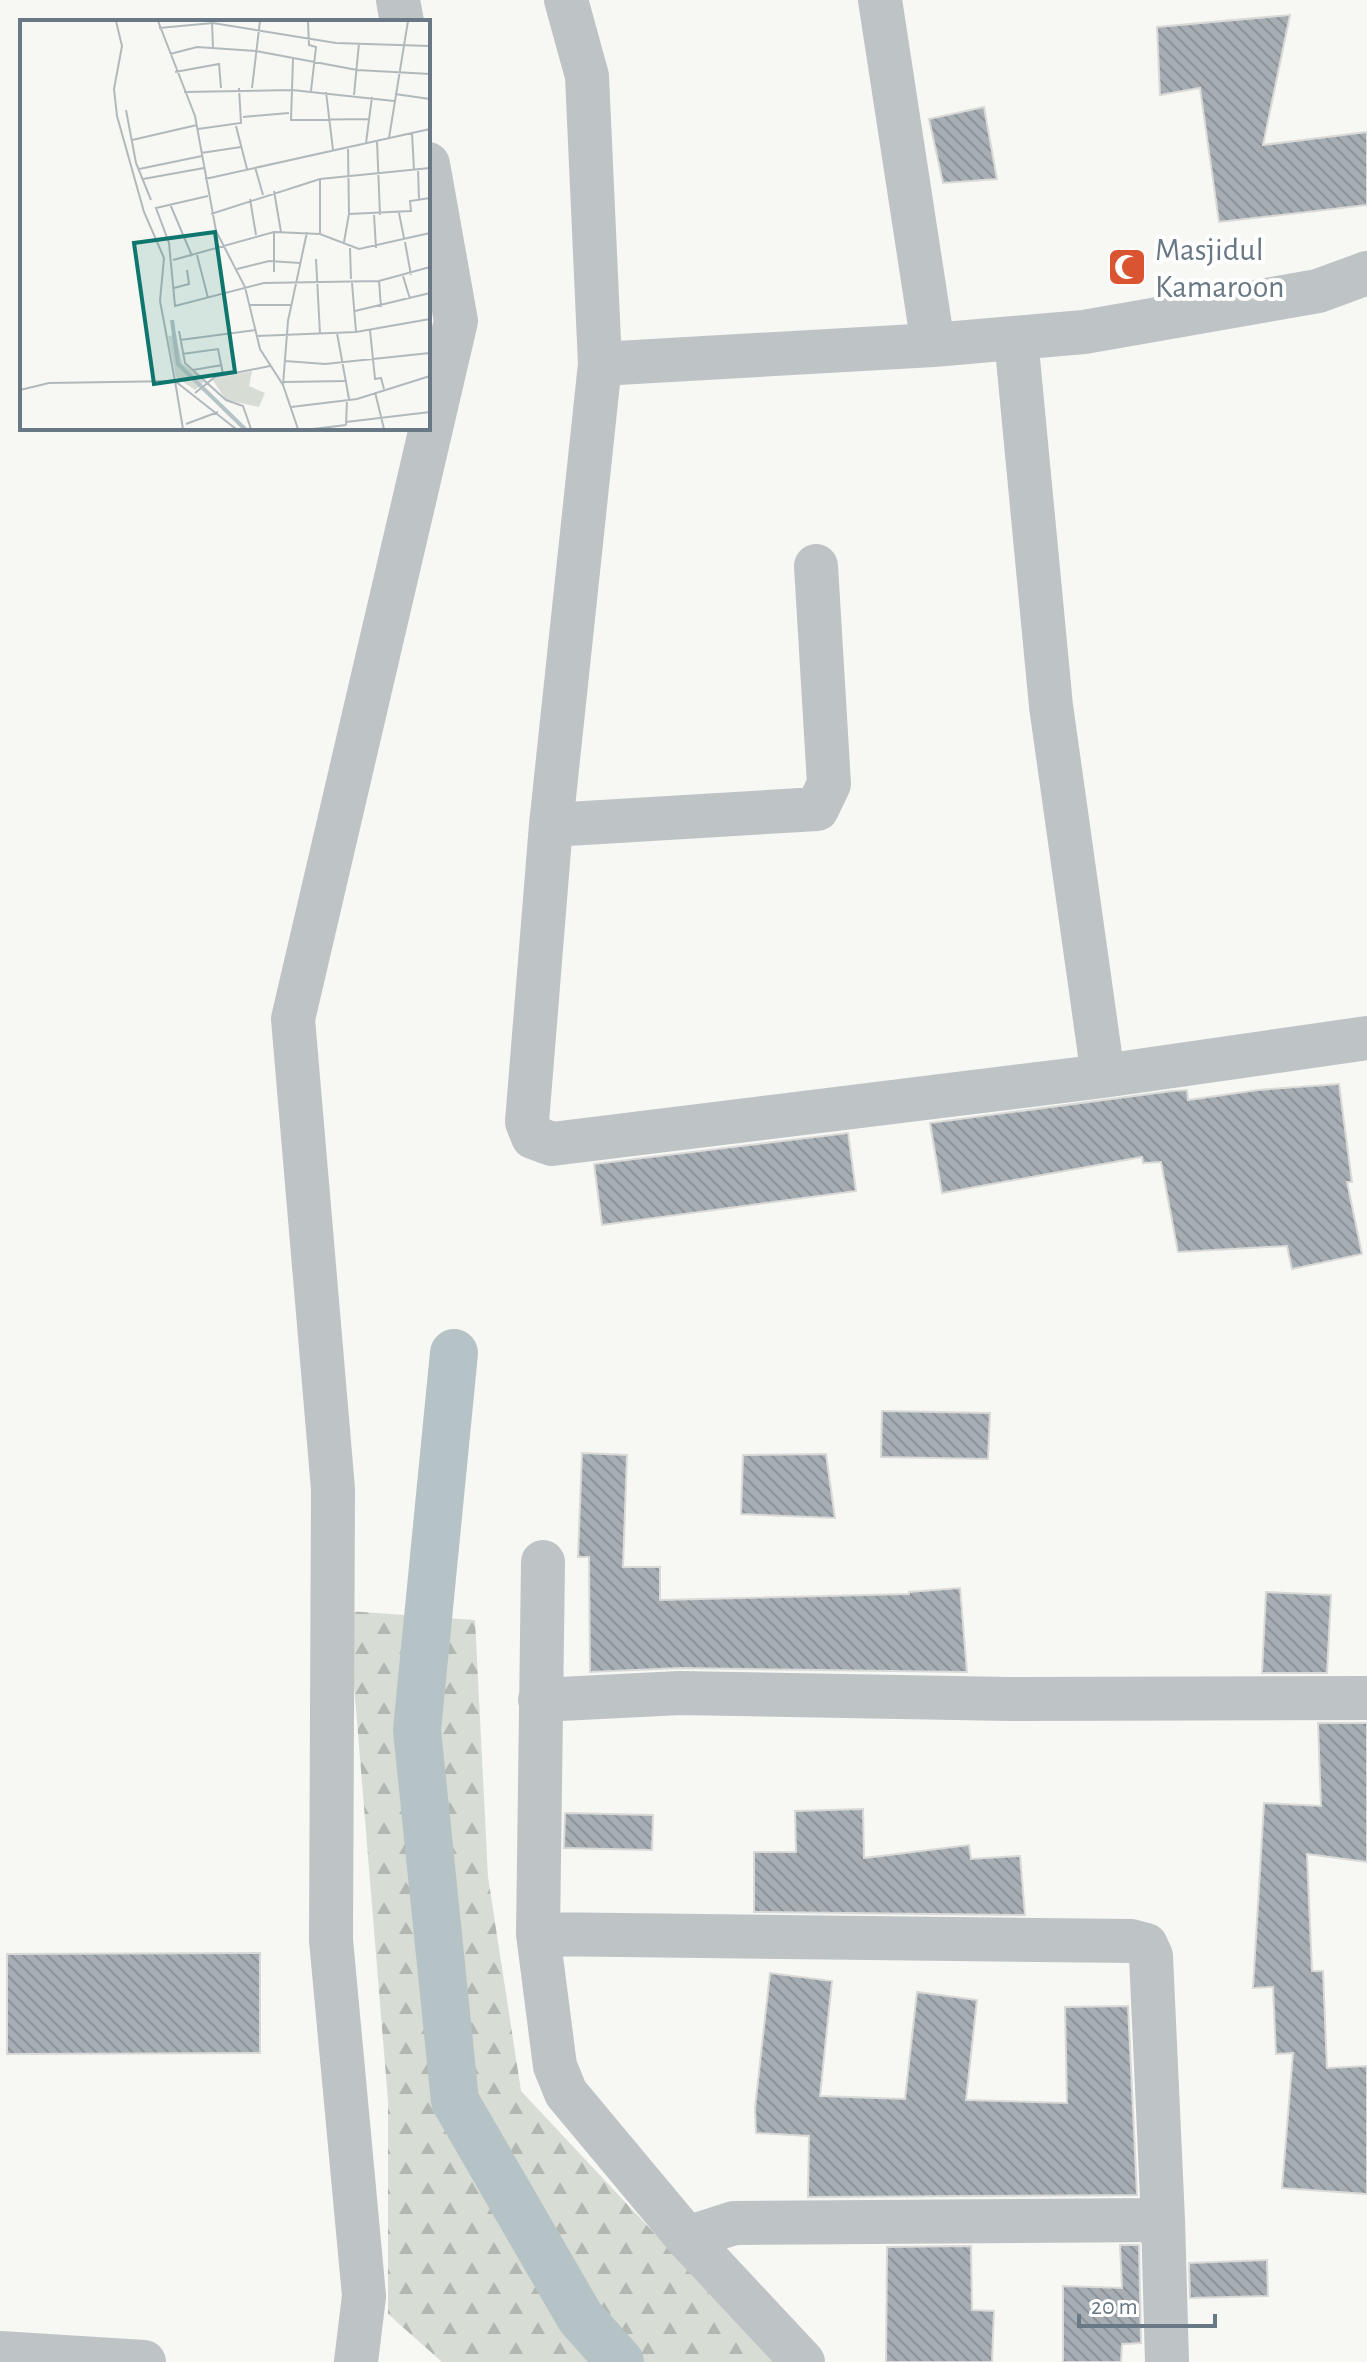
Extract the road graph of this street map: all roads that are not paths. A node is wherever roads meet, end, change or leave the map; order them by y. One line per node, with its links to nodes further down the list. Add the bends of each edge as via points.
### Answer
1 (398, 0): 4 (street)
2 (566, 0): 9 (street, via 587,76)
3 (880, 0): 8 (street)
4 (402, 20)
5 (430, 175): 22 (street, via 456,321 293,1019 333,1489 331,1940 364,2296)
6 (1367, 273): 7 (street, via 1318,291 1084,332)
7 (1016, 338): 8 (street); 13 (street, via 1051,706)
8 (933, 345): 9 (street)
9 (600, 364): 11 (street)
10 (816, 566): 11 (street, via 829,784 817,809)
11 (551, 825): 13 (street, via 527,1122 533,1137 552,1144)
12 (1367, 1038): 13 (street)
13 (1103, 1076)
14 (543, 1562): 16 (street)
15 (1367, 1698): 16 (street, via 680,1693)
16 (540, 1700): 17 (street)
17 (538, 1934): 18 (street, via 1146,1945 1151,1956); 19 (street, via 555,2066 566,2093)
18 (1163, 2220): 19 (street, via 734,2223); 24 (street)
19 (687, 2238): 23 (street)
20 (0, 2353): 21 (street)
21 (144, 2362)
22 (356, 2362)
23 (803, 2362)
24 (1167, 2362)

